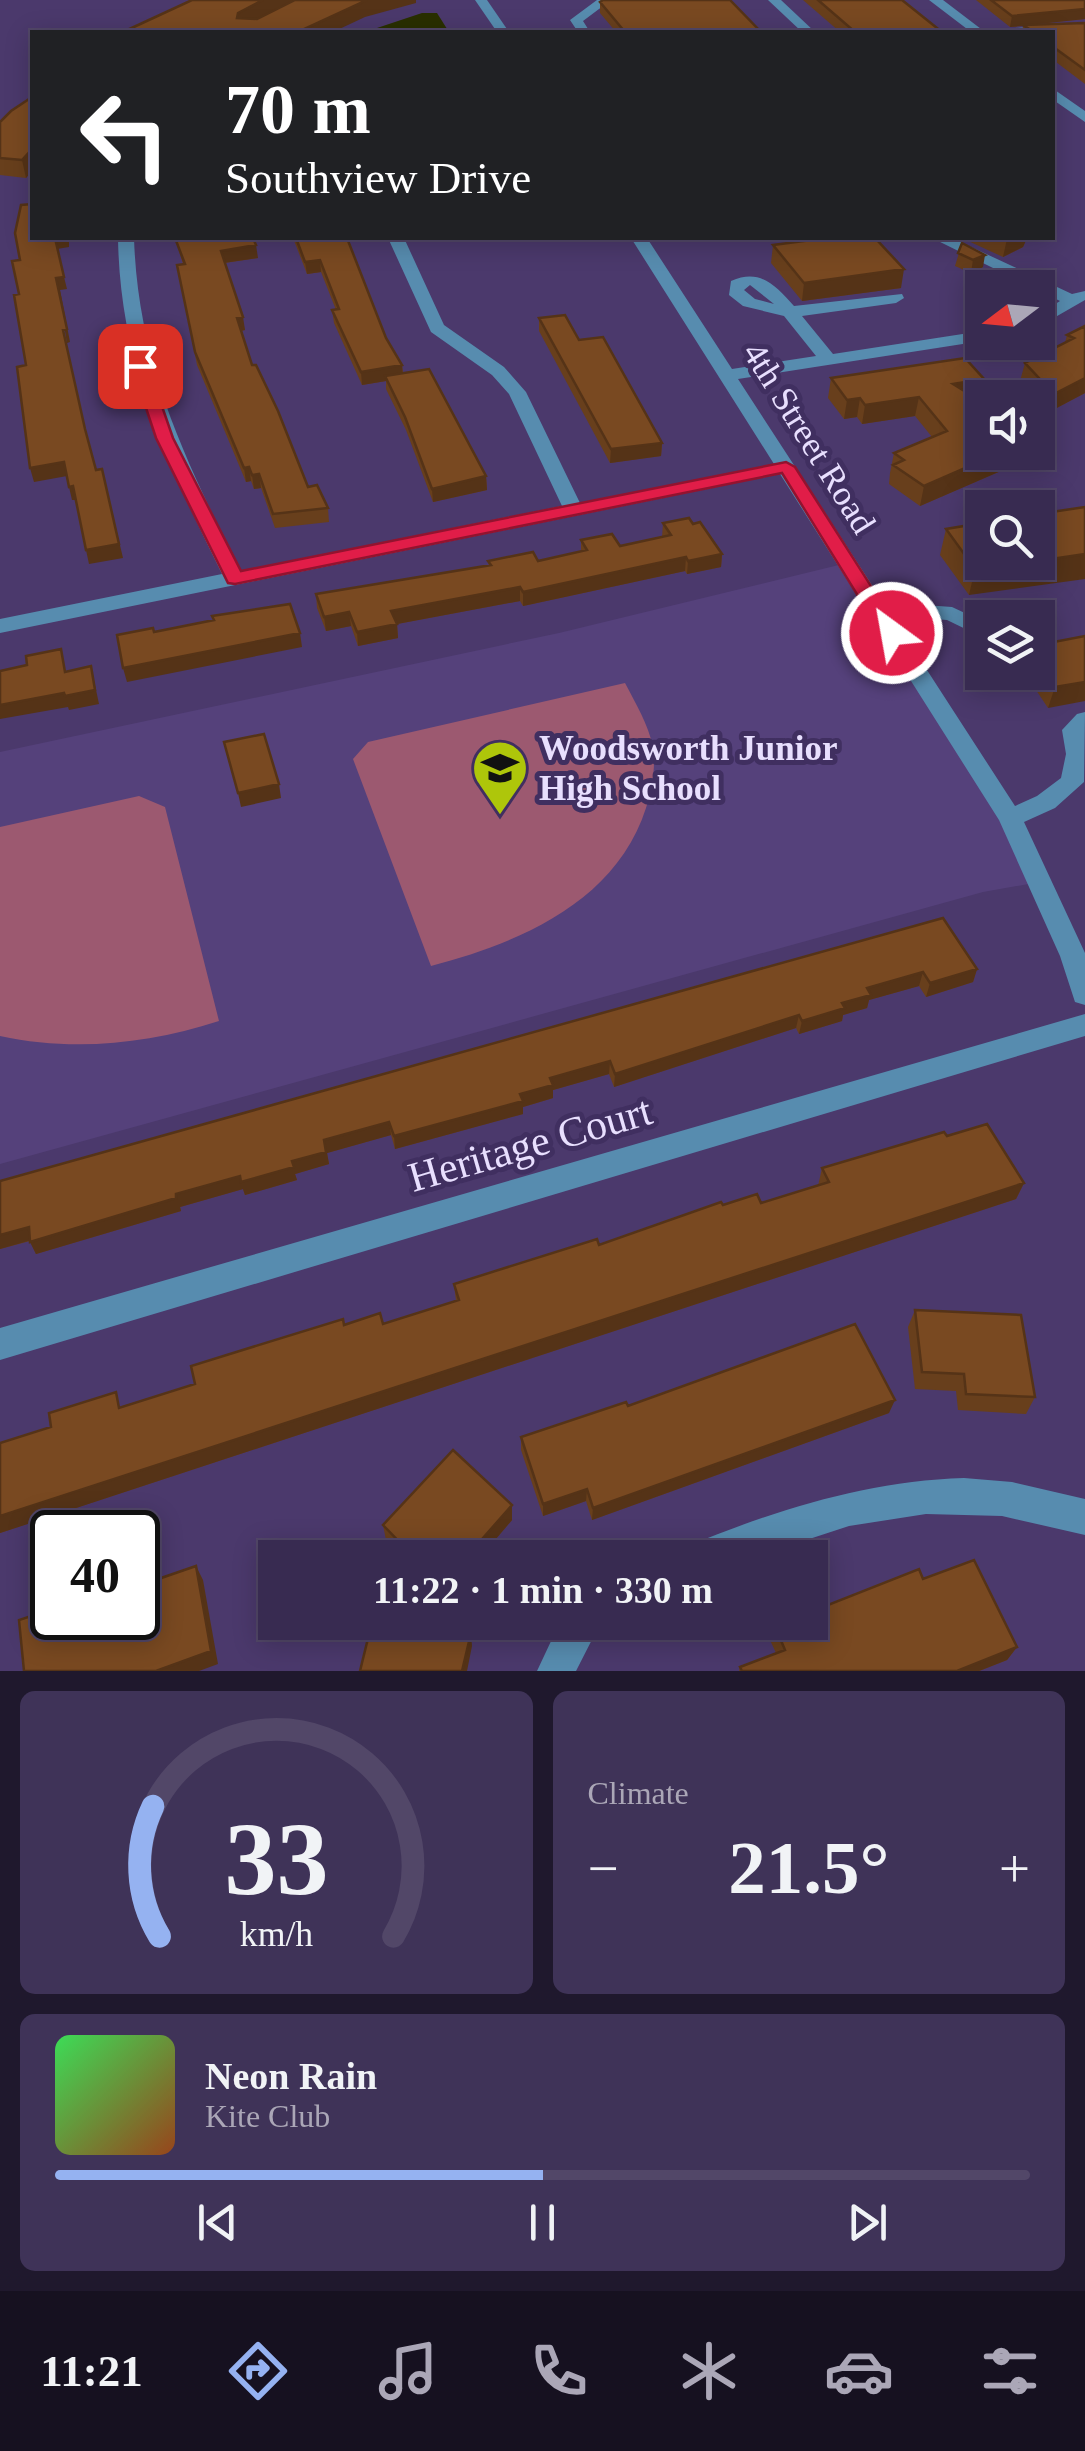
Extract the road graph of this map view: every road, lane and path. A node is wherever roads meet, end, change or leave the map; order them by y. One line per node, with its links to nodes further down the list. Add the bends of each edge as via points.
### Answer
1 (481, 0): 6 (street)
2 (605, 0): 7 (street, via 576,20)
3 (774, 0): 8 (street)
4 (935, 0): 9 (street)
5 (1085, 26): 10 (street)
6 (502, 30)
7 (583, 30)
8 (807, 30)
9 (976, 30)
10 (1038, 30)
11 (1055, 94): 12 (street)
12 (1085, 118)
13 (126, 240): 25 (street, via 130,317 145,384 164,438)
14 (397, 240): 24 (street, via 437,328 517,392)
15 (639, 240): 22 (street, 4th Street Road)
16 (945, 240): 17 (street)
17 (1080, 296): 19 (street)
18 (896, 298): 21 (street, via 788,312)
19 (1055, 311)
20 (965, 339): 21 (street)
21 (829, 360): 22 (street)
22 (730, 375): 23 (street, 4th Street Road)
23 (786, 467): 24 (street); 26 (street, 4th Street Road)
24 (574, 511): 25 (street)
25 (235, 578): 28 (street)
26 (876, 608): 27 (street); 30 (street, 4th Street Road)
27 (965, 621)
28 (0, 626)
29 (1085, 720): 30 (street, via 1074,730 1072,782)
30 (1010, 818): 31 (street, 4th Street Road)
31 (1085, 994)
32 (1085, 1025): 33 (street, Heritage Court)
33 (0, 1344)
34 (1085, 1517): 35 (street, via 1003,1498 913,1498 812,1518)
35 (752, 1540)
36 (571, 1640): 37 (street)
37 (556, 1671)

